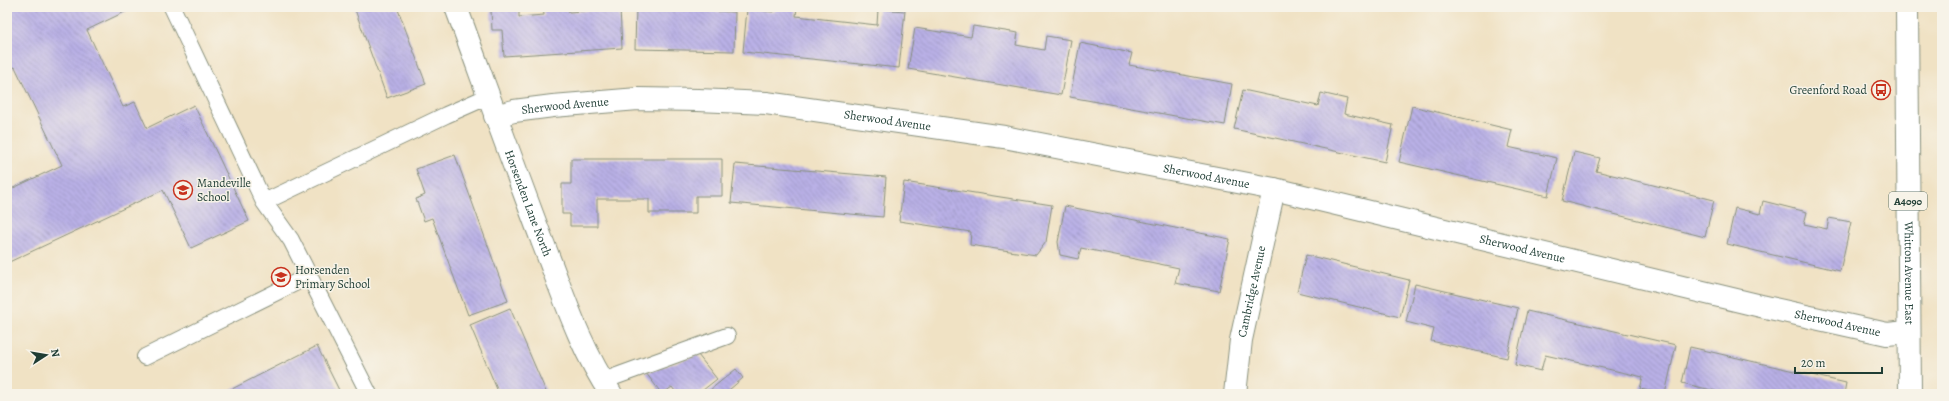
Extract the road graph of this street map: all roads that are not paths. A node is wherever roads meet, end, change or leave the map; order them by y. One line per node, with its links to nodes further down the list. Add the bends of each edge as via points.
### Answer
1 (172, 7): 6 (lane)
2 (456, 7): 4 (street, Horsenden Lane North)
3 (1907, 7): 8 (street, Whitton Avenue East / A4090)
4 (492, 106): 5 (street, Sherwood Avenue, via 514,111 638,99 766,103 1004,137); 6 (lane, via 446,114); 11 (street, Horsenden Lane North, via 575,327)
5 (1274, 189): 8 (street, Sherwood Avenue, via 1761,306 1887,334); 13 (street, Cambridge Avenue, via 1242,340)
6 (264, 202): 7 (lane, via 291,240)
7 (309, 276): 10 (lane); 12 (lane)
8 (1908, 332): 14 (street, Whitton Avenue East / A4090)
9 (727, 336): 11 (lane)
10 (145, 357)
11 (607, 388)
12 (369, 394)
13 (1235, 394)
14 (1910, 394)

